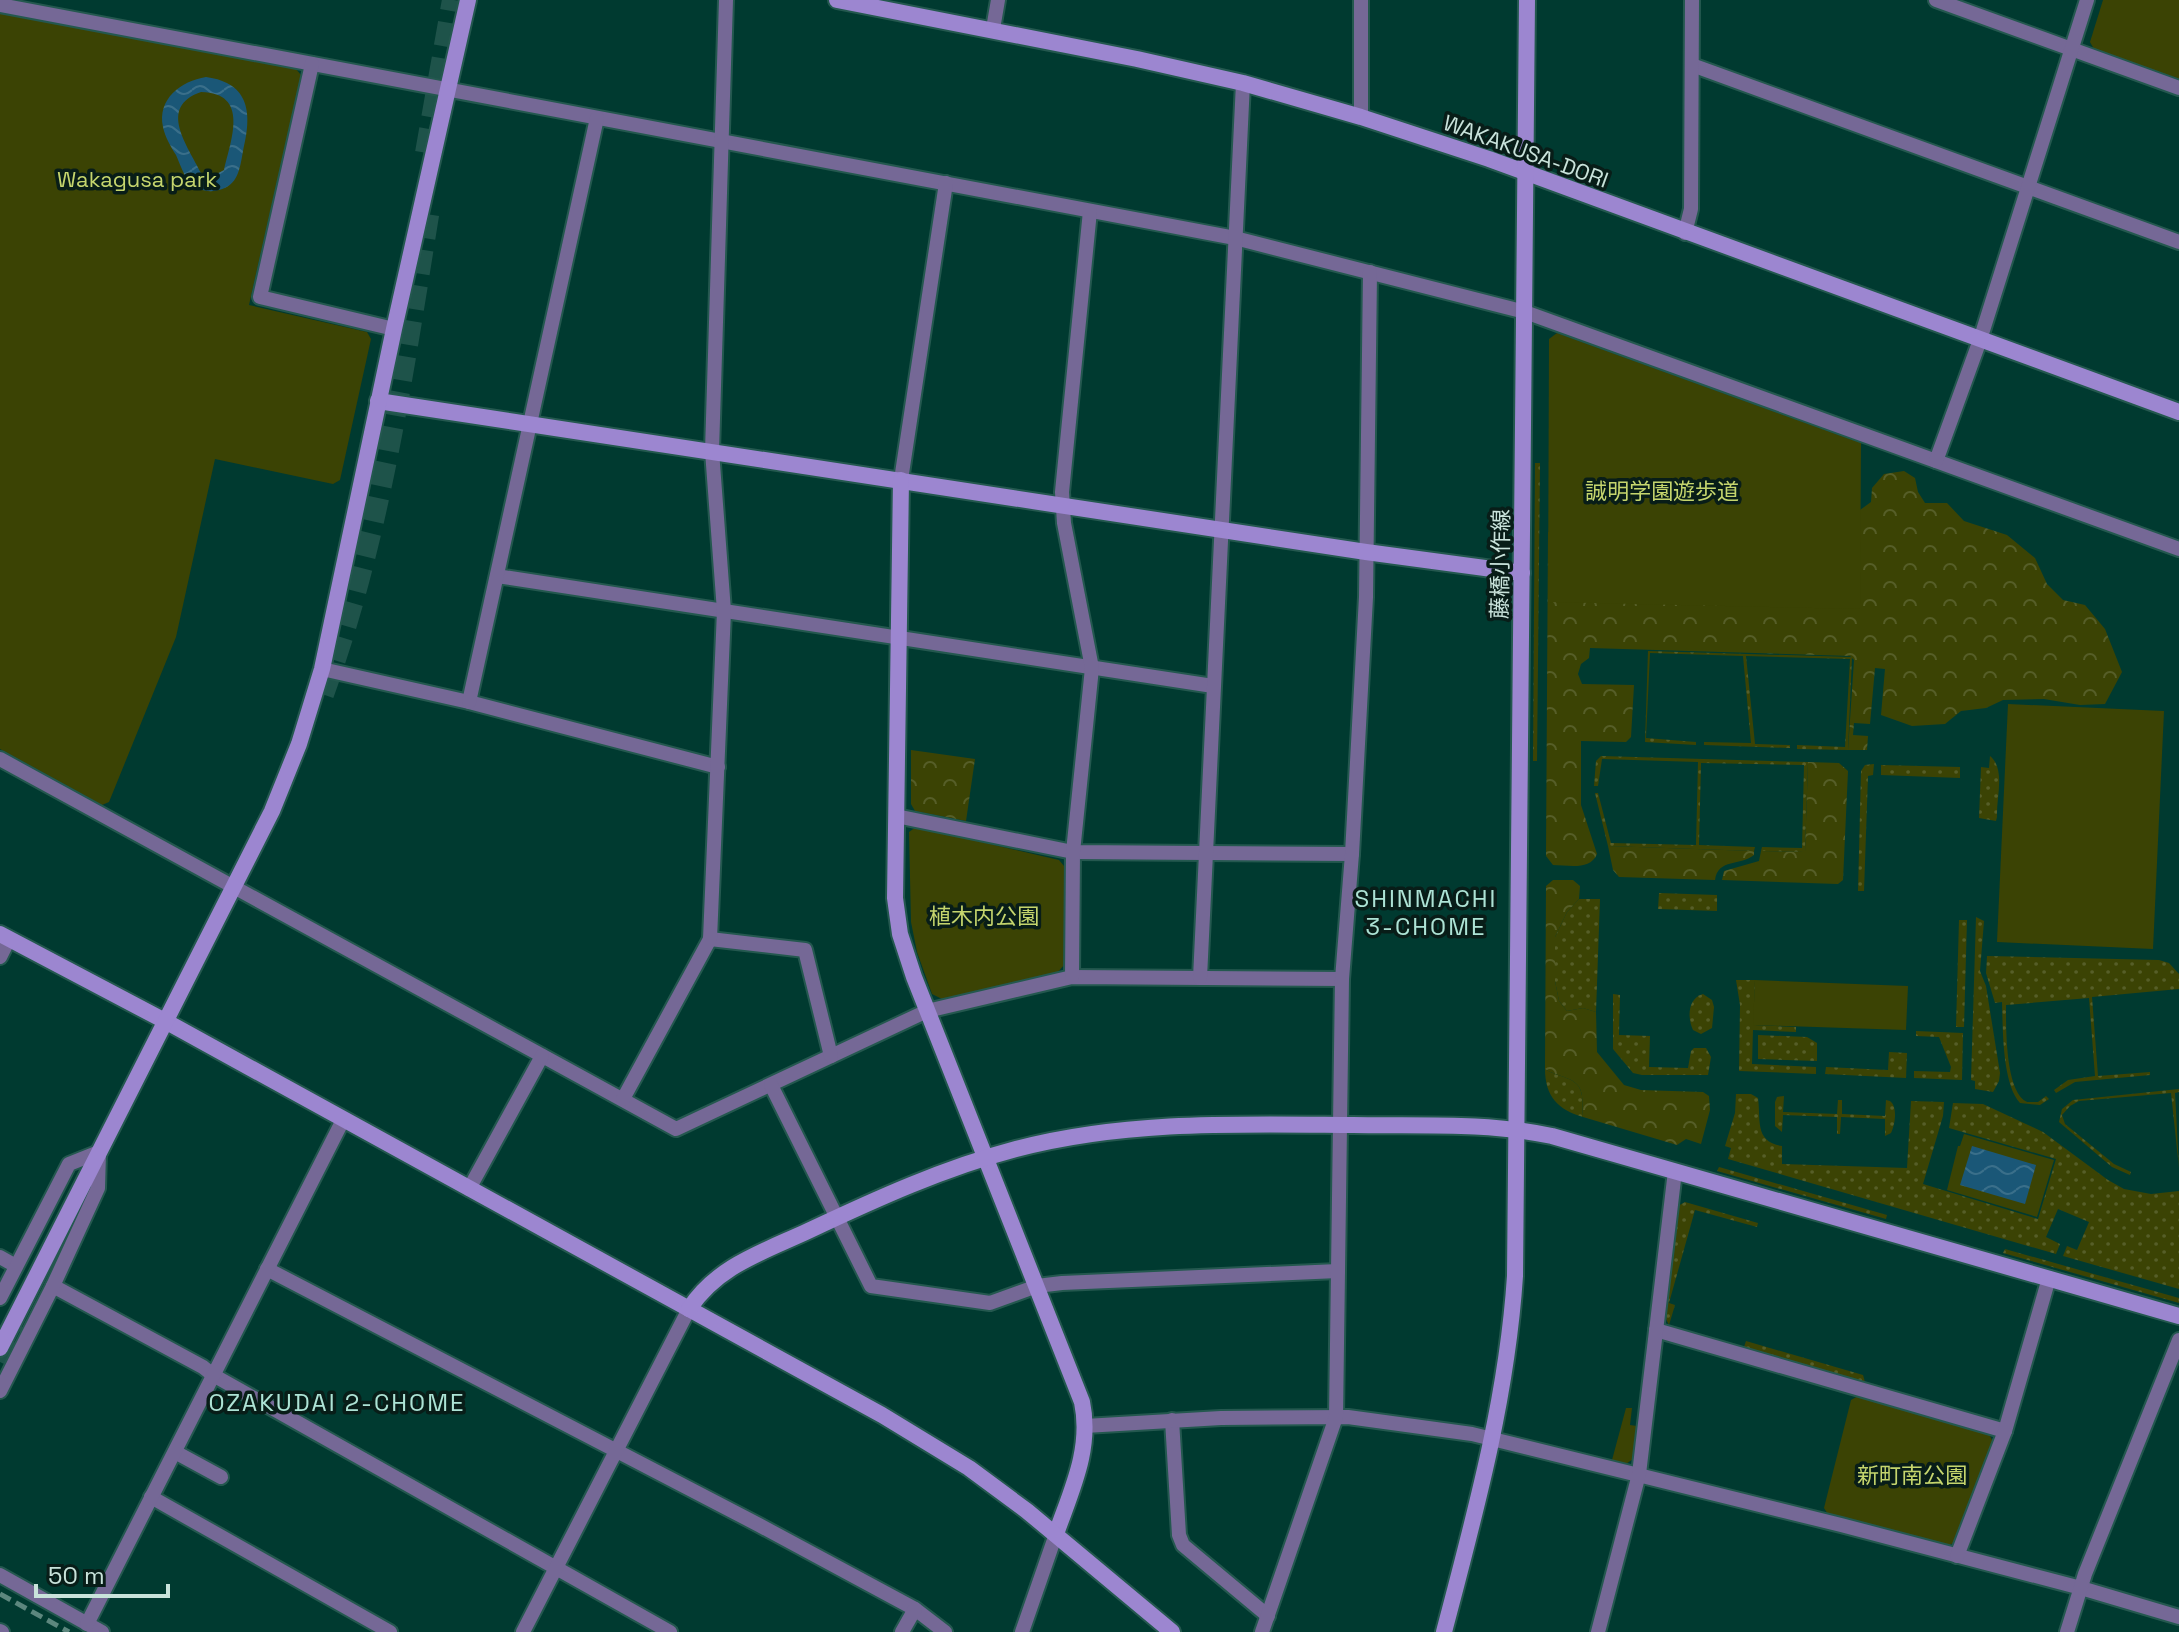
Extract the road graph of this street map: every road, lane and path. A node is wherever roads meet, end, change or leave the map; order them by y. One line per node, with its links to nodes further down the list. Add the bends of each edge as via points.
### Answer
1 (468, 0): 18 (street)
2 (726, 0): 21 (street)
3 (837, 0): 12 (street, WAKAKUSA-DORI)
4 (998, 0): 12 (street)
5 (1361, 0): 19 (street)
6 (1527, 0): 22 (street, 藤橋小作線)
7 (1692, 0): 15 (street)
8 (1936, 0): 13 (street)
9 (2087, 0): 13 (street)
10 (0, 5): 11 (street)
11 (38, 6): 14 (street)
12 (993, 29): 16 (street, WAKAKUSA-DORI)
13 (2072, 49): 17 (street); 24 (street)
14 (312, 64): 18 (street); 31 (street, via 260,297)
15 (1692, 65): 24 (street); 26 (street, via 1691,209)
16 (1243, 83): 19 (street, WAKAKUSA-DORI); 27 (street)
17 (2179, 88)
18 (448, 89): 20 (street); 31 (street)
19 (1361, 117): 22 (street, WAKAKUSA-DORI)
20 (597, 118): 21 (street); 35 (street)
21 (723, 141): 23 (street); 36 (street)
22 (1526, 174): 26 (street, WAKAKUSA-DORI); 30 (street, 藤橋小作線)
23 (946, 183): 25 (street); 38 (street)
24 (2028, 187): 28 (street); 32 (street)
25 (1090, 211): 27 (street); 39 (street)
26 (1685, 233): 32 (street, WAKAKUSA-DORI)
27 (1235, 238): 29 (street); 40 (street)
28 (2179, 242)
29 (1370, 272): 30 (street); 42 (street)
30 (1525, 312): 37 (street); 43 (street, 藤橋小作線)
31 (394, 329): 33 (street)
32 (1980, 340): 34 (street, WAKAKUSA-DORI); 37 (street)
33 (378, 401): 35 (street); 48 (street)
34 (2179, 412)
35 (530, 425): 36 (street); 44 (street)
36 (712, 451): 38 (street); 45 (street)
37 (1936, 461): 41 (street)
38 (901, 480): 39 (street); 46 (street)
39 (1062, 505): 40 (street); 47 (street)
40 (1222, 530): 42 (street); 49 (street)
41 (2179, 549)
42 (1366, 552): 43 (street); 56 (street)
43 (1522, 573): 72 (street, 藤橋小作線)
44 (497, 576): 45 (street); 50 (street)
45 (724, 611): 46 (street); 52 (street)
46 (898, 637): 47 (street); 53 (street)
47 (1092, 668): 49 (street); 54 (street)
48 (322, 669): 50 (street); 57 (street, via 287,775)
49 (1213, 686): 55 (street)
50 (469, 702): 52 (street)
51 (0, 759): 57 (street)
52 (718, 767): 59 (street)
53 (896, 816): 54 (street); 64 (street, via 897,919)
54 (1073, 852): 55 (street); 61 (street)
55 (1206, 852): 56 (street); 62 (street)
56 (1352, 854): 63 (street)
57 (233, 884): 65 (street); 66 (street)
58 (5, 936): 60 (street); 65 (street)
59 (710, 939): 67 (street, via 805,950); 69 (street)
60 (0, 957)
61 (1072, 977): 62 (street); 64 (street)
62 (1200, 978): 63 (street)
63 (1342, 979): 71 (street)
64 (927, 1011): 67 (street); 74 (street)
65 (165, 1021): 70 (street); 73 (street)
66 (542, 1056): 69 (street); 76 (street)
67 (831, 1056): 68 (street)
68 (771, 1085): 69 (street, via 676,1129); 77 (street)
69 (623, 1099)
70 (343, 1120): 76 (street); 80 (street)
71 (1339, 1125): 72 (street); 74 (street, via 1148,1128 1066,1139); 81 (street)
72 (1518, 1129): 75 (street); 97 (street, 藤橋小作線, via 1513,1304)
73 (99, 1152): 79 (street, via 69,1164); 83 (street, via 98,1188); 90 (street)
74 (986, 1158): 77 (street); 84 (street)
75 (1675, 1171): 82 (street); 88 (street)
76 (469, 1189): 86 (street)
77 (837, 1218): 84 (street, via 871,1286 990,1303); 86 (street, via 722,1272)
78 (0, 1257): 79 (street)
79 (16, 1266): 85 (street)
80 (267, 1269): 91 (street); 99 (street)
81 (1338, 1271): 84 (street); 93 (street)
82 (2049, 1278): 87 (street); 96 (street)
83 (53, 1286): 91 (street); 92 (street)
84 (1037, 1286): 95 (street, via 1079,1391)
85 (0, 1298)
86 (689, 1309): 99 (street); 103 (street, via 936,1448)
87 (2179, 1316)
88 (1656, 1330): 96 (street); 100 (street)
89 (2179, 1340): 107 (street)
90 (0, 1348)
91 (213, 1375): 98 (street); 105 (street)
92 (0, 1391)
93 (1336, 1417): 94 (street); 97 (street); 109 (street)
94 (1172, 1420): 95 (street); 109 (street, via 1183,1545)
95 (1085, 1426): 103 (street, via 1082,1459)
96 (2005, 1431): 104 (street)
97 (1493, 1439): 100 (street); 121 (street, 藤橋小作線)
98 (175, 1452): 101 (street); 102 (street)
99 (616, 1452): 105 (street); 108 (street)
100 (1639, 1474): 104 (street); 122 (street)
101 (221, 1477)
102 (151, 1497): 111 (street); 113 (street)
103 (1056, 1534): 118 (street); 119 (street)
104 (1957, 1556): 107 (street)
105 (557, 1567): 114 (street); 115 (street)
106 (0, 1575): 111 (street)
107 (2081, 1588): 110 (street); 123 (street)
108 (915, 1609): 116 (street); 117 (street)
109 (1268, 1616): 120 (street)
110 (2179, 1617)
111 (87, 1624): 112 (street)
112 (102, 1632)
113 (390, 1632)
114 (523, 1632)
115 (670, 1632)
116 (902, 1632)
117 (945, 1632)
118 (1022, 1632)
119 (1172, 1632)
120 (1262, 1632)
121 (1444, 1632)
122 (1600, 1632)
123 (2067, 1632)

